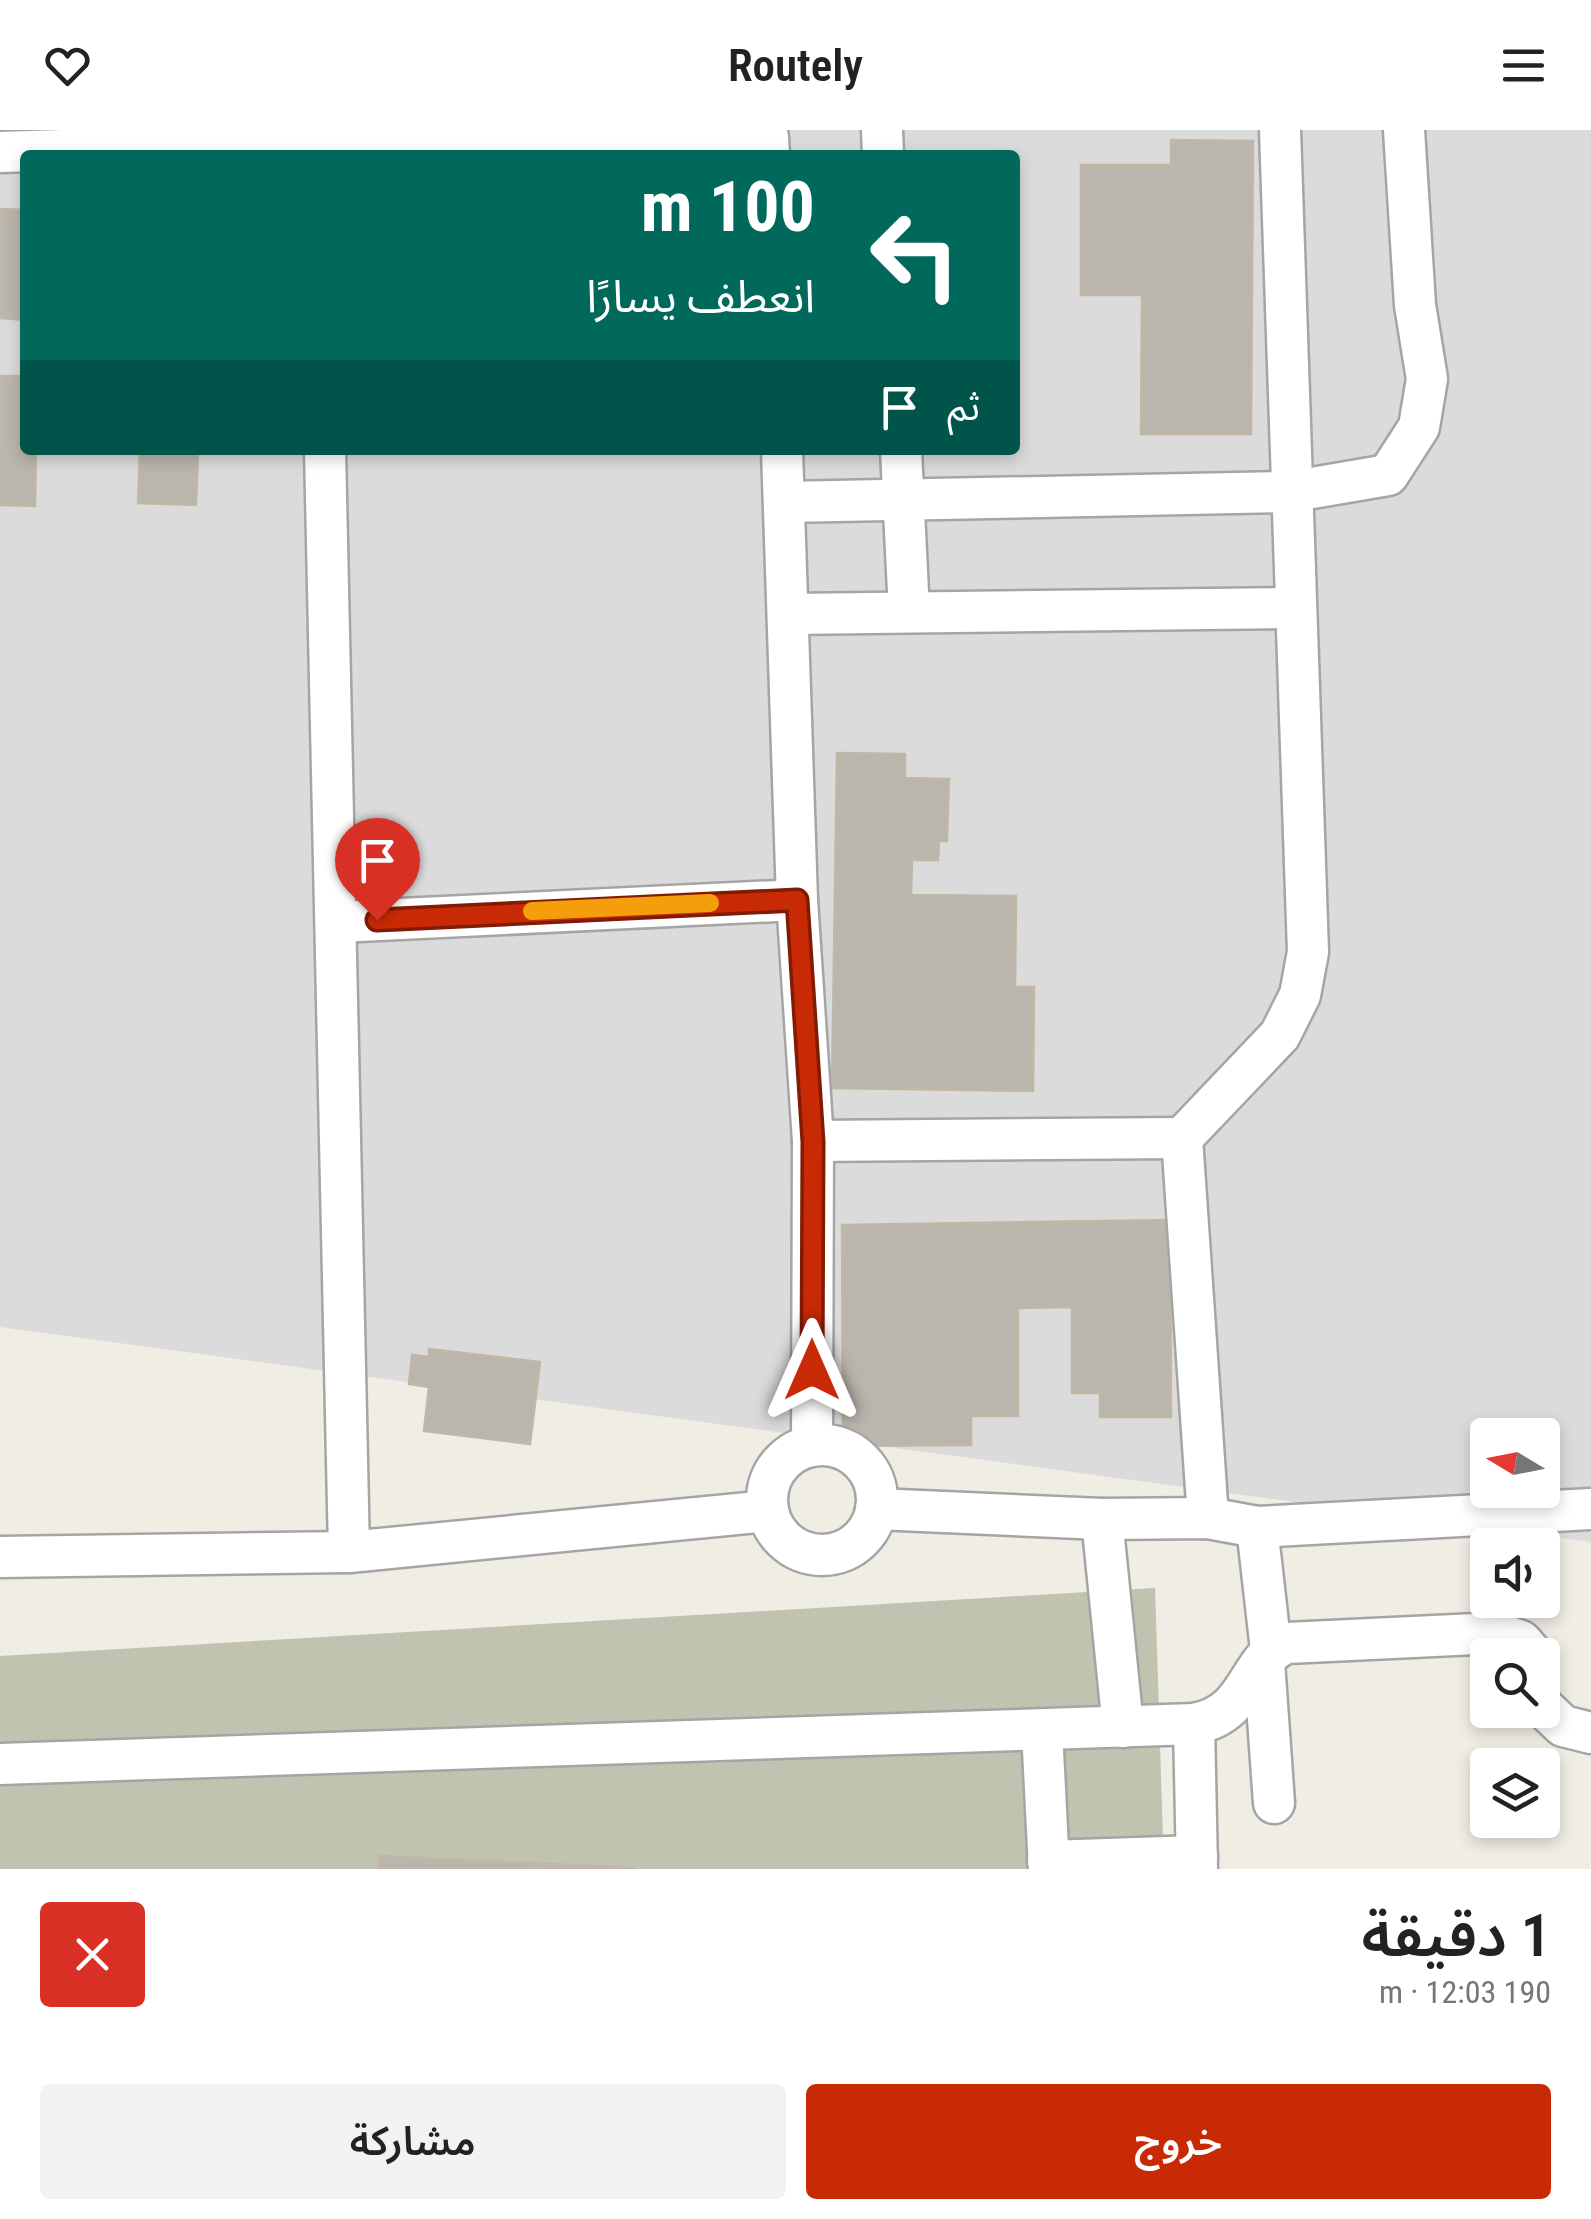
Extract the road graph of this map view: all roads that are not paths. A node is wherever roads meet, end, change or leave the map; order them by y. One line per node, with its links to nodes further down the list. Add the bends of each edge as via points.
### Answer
1 (1280, 130): 9 (street)
2 (1404, 130): 9 (street, via 1415,305 1427,379 1419,427 1388,475)
3 (768, 140): 4 (street)
4 (317, 142): 5 (street)
5 (63, 150)
6 (326, 455): 16 (street)
7 (782, 455): 11 (street)
8 (901, 455): 10 (street)
9 (1289, 492): 10 (street); 12 (street)
10 (904, 498): 11 (street); 13 (street)
11 (784, 502): 14 (street)
12 (1294, 608): 13 (street); 17 (street, via 1308,937 1304,981 1280,1035)
13 (909, 612): 14 (street)
14 (788, 614): 15 (street)
15 (797, 900): 16 (street); 18 (street)
16 (338, 922): 26 (street)
17 (1182, 1138): 18 (street); 23 (street)
18 (813, 1142): 19 (street)
19 (812, 1446): 20 (street, via 830,1445 860,1461 871,1476); 22 (street, via 796,1451 772,1476)
20 (876, 1509): 22 (street, via 871,1525 848,1549 815,1555 785,1542); 24 (street)
21 (1591, 1510): 25 (street)
22 (768, 1511): 26 (street)
23 (1208, 1518): 24 (street); 25 (street)
24 (1102, 1519): 32 (street)
25 (1257, 1527): 29 (street)
26 (349, 1552): 27 (street)
27 (0, 1557)
28 (1515, 1638): 29 (street, via 1497,1633 1299,1642)
29 (1268, 1656): 31 (street, via 1232,1708); 36 (street)
30 (1560, 1723): 34 (street)
31 (1194, 1724): 32 (street); 37 (street)
32 (1124, 1727): 33 (street)
33 (1042, 1730): 35 (street); 39 (street)
34 (1591, 1733)
35 (0, 1764)
36 (1274, 1803)
37 (1197, 1862): 38 (street)
38 (1126, 1864): 39 (street)
39 (1048, 1865)

